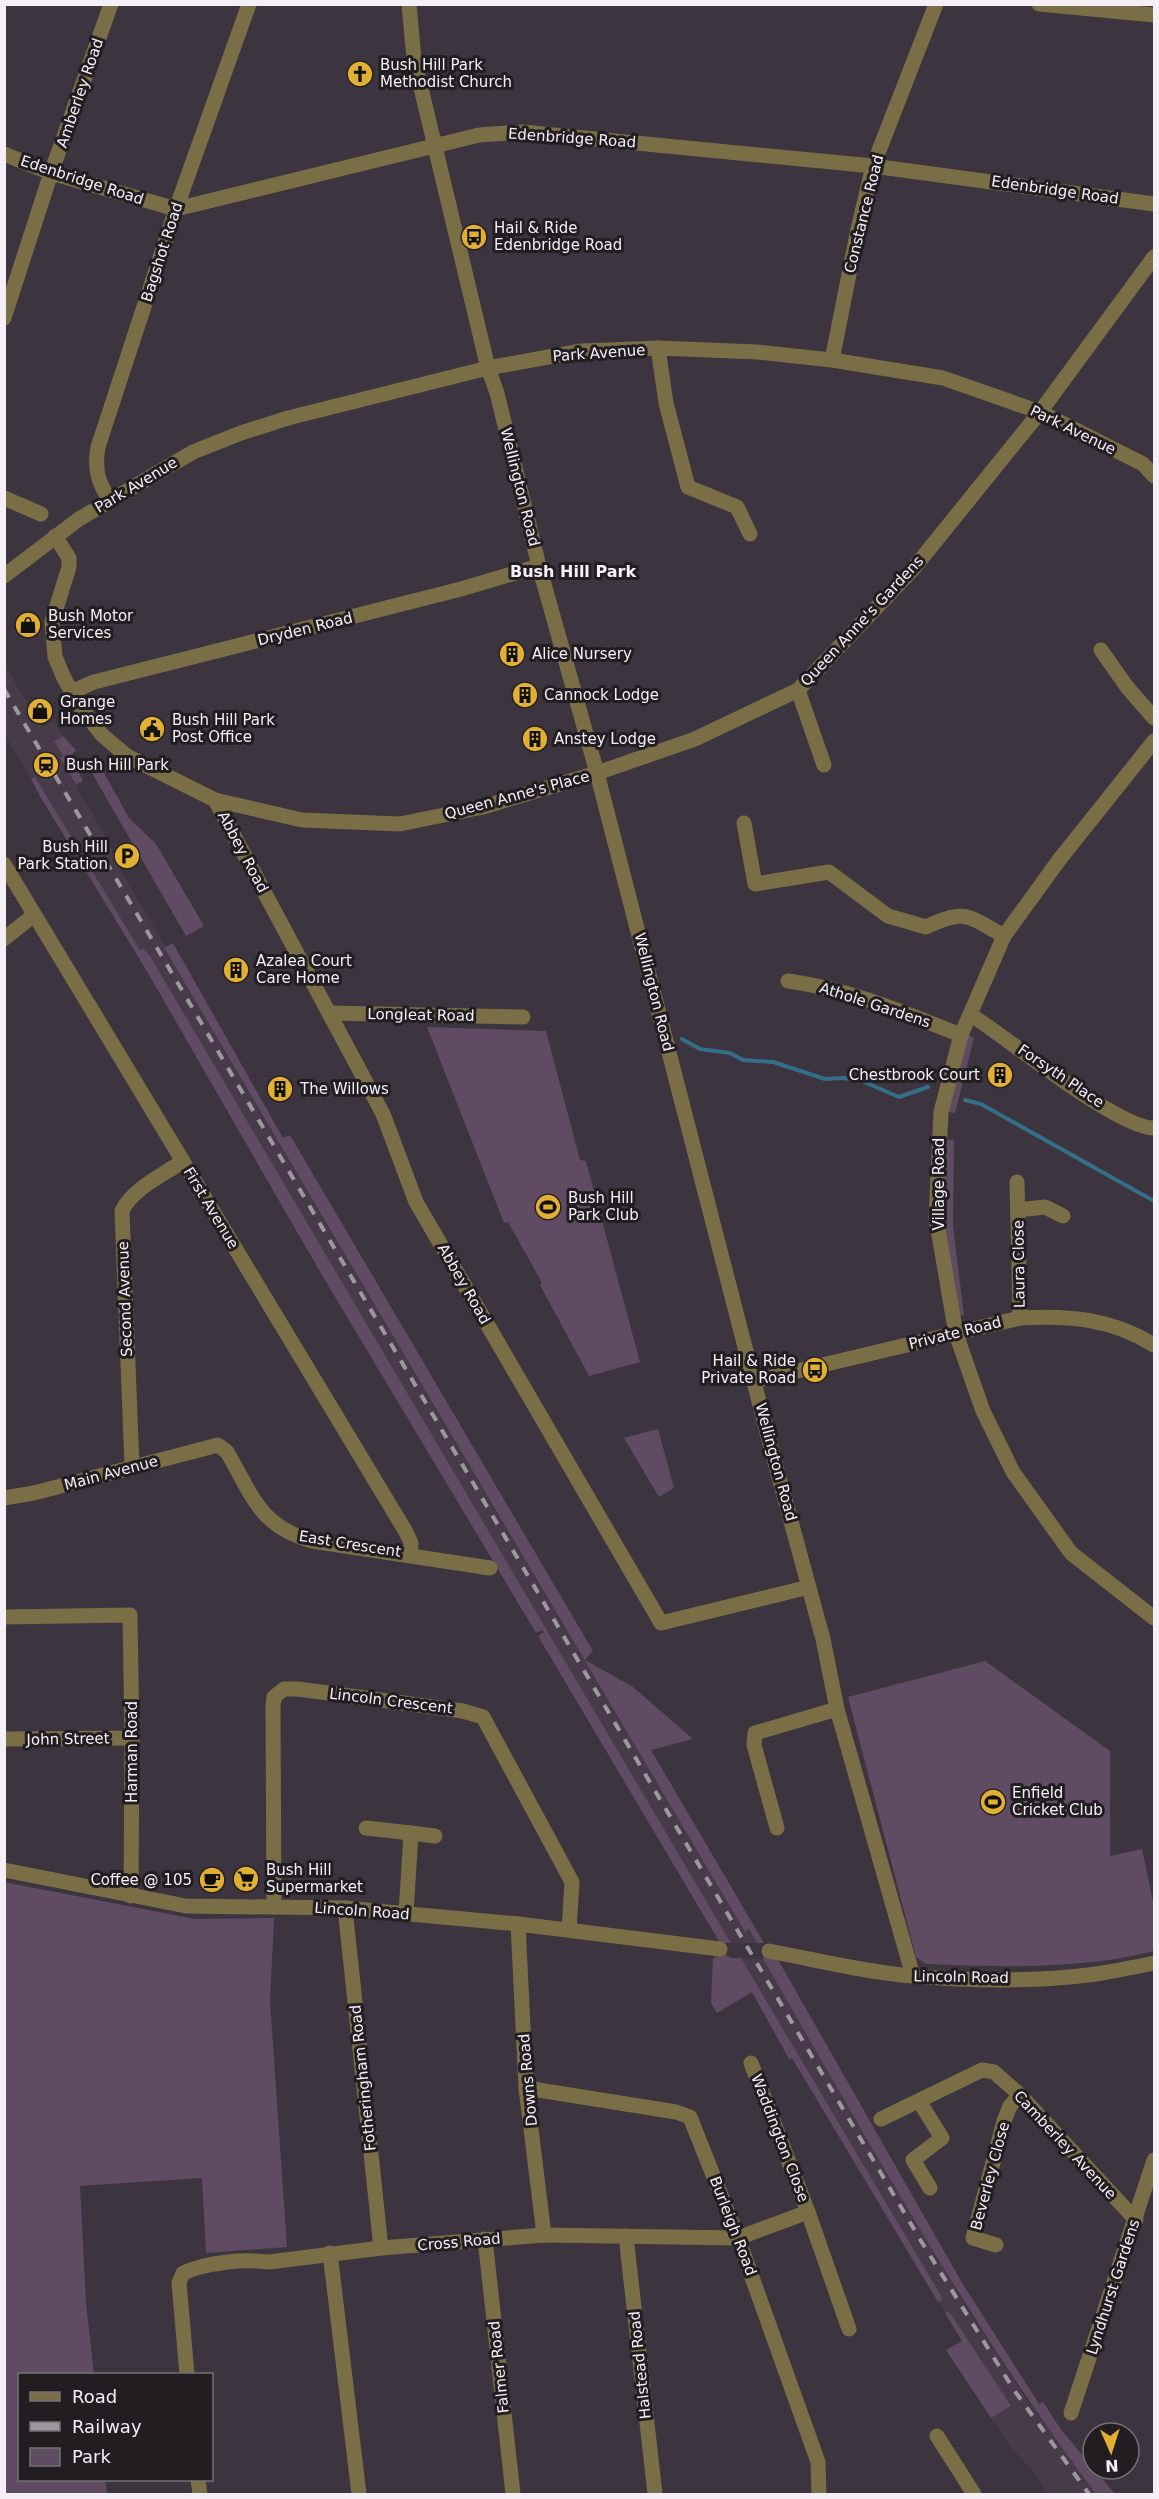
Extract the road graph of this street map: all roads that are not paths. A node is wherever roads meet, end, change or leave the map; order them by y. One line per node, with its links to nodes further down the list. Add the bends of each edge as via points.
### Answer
1 (111, 4): 11 (street, Amberley Road)
2 (249, 4): 13 (street, Bagshot Road)
3 (409, 4): 8 (street, Wellington Road, via 414,59)
4 (936, 4): 10 (street, Constance Road)
5 (1039, 4): 6 (street)
6 (1069, 6): 7 (street)
7 (1155, 15)
8 (434, 147): 10 (street, Edenbridge Road, via 479,135 523,132); 13 (street, Edenbridge Road); 18 (street, Wellington Road)
9 (4, 154): 11 (street, Edenbridge Road)
10 (873, 166): 12 (street, Edenbridge Road); 17 (street, Constance Road)
11 (51, 173): 13 (street, Edenbridge Road); 15 (street, Amberley Road)
12 (1155, 204)
13 (176, 209): 22 (street, Bagshot Road, via 98,447 98,482)
14 (1155, 257): 19 (street, Queen Anne's Gardens)
15 (4, 318)
16 (658, 348): 17 (street, Park Avenue); 18 (street, Park Avenue, via 581,351); 24 (street, via 666,403 688,487 737,507)
17 (832, 360): 19 (street, Park Avenue, via 943,378)
18 (488, 368): 22 (street, Park Avenue, via 241,433 193,452); 26 (street, Wellington Road)
19 (1040, 412): 20 (street, Park Avenue, via 1143,464); 29 (street, Queen Anne's Gardens, via 913,569)
20 (1155, 476)
21 (4, 498): 23 (street)
22 (110, 501): 25 (street, Park Avenue)
23 (41, 514)
24 (750, 534)
25 (55, 536): 27 (street); 30 (street, Queen Anne's Place, via 69,558 69,567 52,622 52,637)
26 (539, 566): 30 (street, Dryden Road, via 94,682); 34 (street, Wellington Road)
27 (4, 576)
28 (1101, 650): 31 (street)
29 (798, 690): 33 (street); 34 (street, Queen Anne's Gardens, via 695,739)
30 (71, 692): 35 (street, Queen Anne's Place, via 102,735 127,756)
31 (1155, 718)
32 (1155, 741): 39 (street, Village Road, via 1059,860)
33 (824, 765)
34 (597, 773): 35 (street, Queen Anne's Place, via 483,807 400,824 302,820); 54 (street, Wellington Road)
35 (215, 800): 42 (street, Abbey Road)
36 (744, 823): 39 (street, via 755,884 829,872 888,916 926,927 950,915 969,916)
37 (4, 864): 38 (street, First Avenue)
38 (34, 915): 40 (street); 47 (street, First Avenue)
39 (1004, 936): 44 (street, Village Road)
40 (4, 939)
41 (788, 981): 45 (street, Athole Gardens, via 834,989)
42 (329, 1013): 43 (street, Longleat Road); 60 (street, Abbey Road, via 383,1114 416,1202 662,1623)
43 (516, 1014)
44 (971, 1015): 45 (street, Village Road); 46 (street, Forsyth Place, via 1087,1096 1131,1122)
45 (961, 1035): 52 (street, Village Road, via 941,1112 936,1218)
46 (1155, 1128)
47 (183, 1161): 56 (street, Second Avenue, via 134,1194 122,1211); 58 (street, First Avenue, via 406,1532)
48 (1017, 1182): 49 (street, Laura Close)
49 (1018, 1210): 50 (street, Laura Close, via 1045,1207); 51 (street, Laura Close)
50 (1063, 1215)
51 (1020, 1318): 52 (street, Private Road); 53 (street, Private Road, via 1061,1316 1101,1323)
52 (956, 1334): 54 (street, Private Road); 62 (street, Village Road, via 983,1411 1013,1472 1071,1553)
53 (1155, 1345)
54 (754, 1381): 60 (street, Wellington Road)
55 (218, 1445): 56 (street, Main Avenue); 58 (street, East Crescent, via 227,1452 265,1517 293,1536)
56 (132, 1466): 57 (street, Main Avenue)
57 (4, 1498)
58 (410, 1554): 59 (street, East Crescent)
59 (490, 1568)
60 (809, 1587): 63 (street, Wellington Road)
61 (4, 1617): 64 (street, Harman Road, via 130,1615)
62 (1155, 1618)
63 (837, 1710): 67 (street, via 755,1733 754,1745); 80 (street, Wellington Road)
64 (132, 1738): 65 (street, John Street); 71 (street, Harman Road)
65 (4, 1739)
66 (366, 1828): 68 (street)
67 (777, 1828)
68 (411, 1833): 69 (street); 74 (street)
69 (435, 1836)
70 (4, 1870): 71 (street, Lincoln Road)
71 (131, 1896): 72 (street, Lincoln Road, via 186,1906)
72 (274, 1907): 73 (street, Lincoln Road); 76 (street, Lincoln Crescent, via 274,1697 284,1689 298,1689 483,1717 573,1882)
73 (345, 1908): 74 (street, Lincoln Road); 95 (street, Fotheringham Road)
74 (406, 1913): 75 (street, Lincoln Road)
75 (518, 1924): 76 (street, Lincoln Road); 82 (street, Downs Road)
76 (569, 1930): 77 (street, Lincoln Road)
77 (720, 1949)
78 (769, 1951): 80 (street, Lincoln Road)
79 (1155, 1963): 80 (street, Lincoln Road, via 1067,1976)
80 (913, 1976)
81 (751, 2063): 88 (street, Waddington Close)
82 (526, 2088): 90 (street, Downs Road); 92 (street, Burleigh Road, via 690,2117)
83 (1020, 2095): 84 (street, Camberley Avenue, via 994,2072 982,2070); 89 (street, Camberley Avenue); 94 (street, Beverley Close, via 1004,2121 973,2238)
84 (919, 2101): 85 (street); 87 (street, via 942,2138 913,2160)
85 (881, 2119)
86 (1155, 2160): 89 (street, Lyndhurst Gardens)
87 (930, 2188)
88 (808, 2212): 92 (street, Waddington Close); 97 (street, Waddington Close)
89 (1136, 2220): 99 (street, Lyndhurst Gardens)
90 (544, 2235): 91 (street, Cross Road); 93 (street, Cross Road)
91 (626, 2236): 92 (street, Cross Road); 103 (street, Halstead Road)
92 (738, 2238): 104 (street, Burleigh Road, via 818,2462)
93 (485, 2239): 95 (street, Cross Road); 102 (street, Falmer Road)
94 (996, 2245)
95 (381, 2248): 96 (street, Cross Road)
96 (330, 2253): 98 (street, Cross Road, via 197,2267 183,2273 179,2283); 101 (street)
97 (849, 2329)
98 (187, 2373)
99 (1071, 2413)
100 (937, 2436): 105 (street)
101 (359, 2494)
102 (513, 2494)
103 (655, 2494)
104 (819, 2494)
105 (974, 2494)

